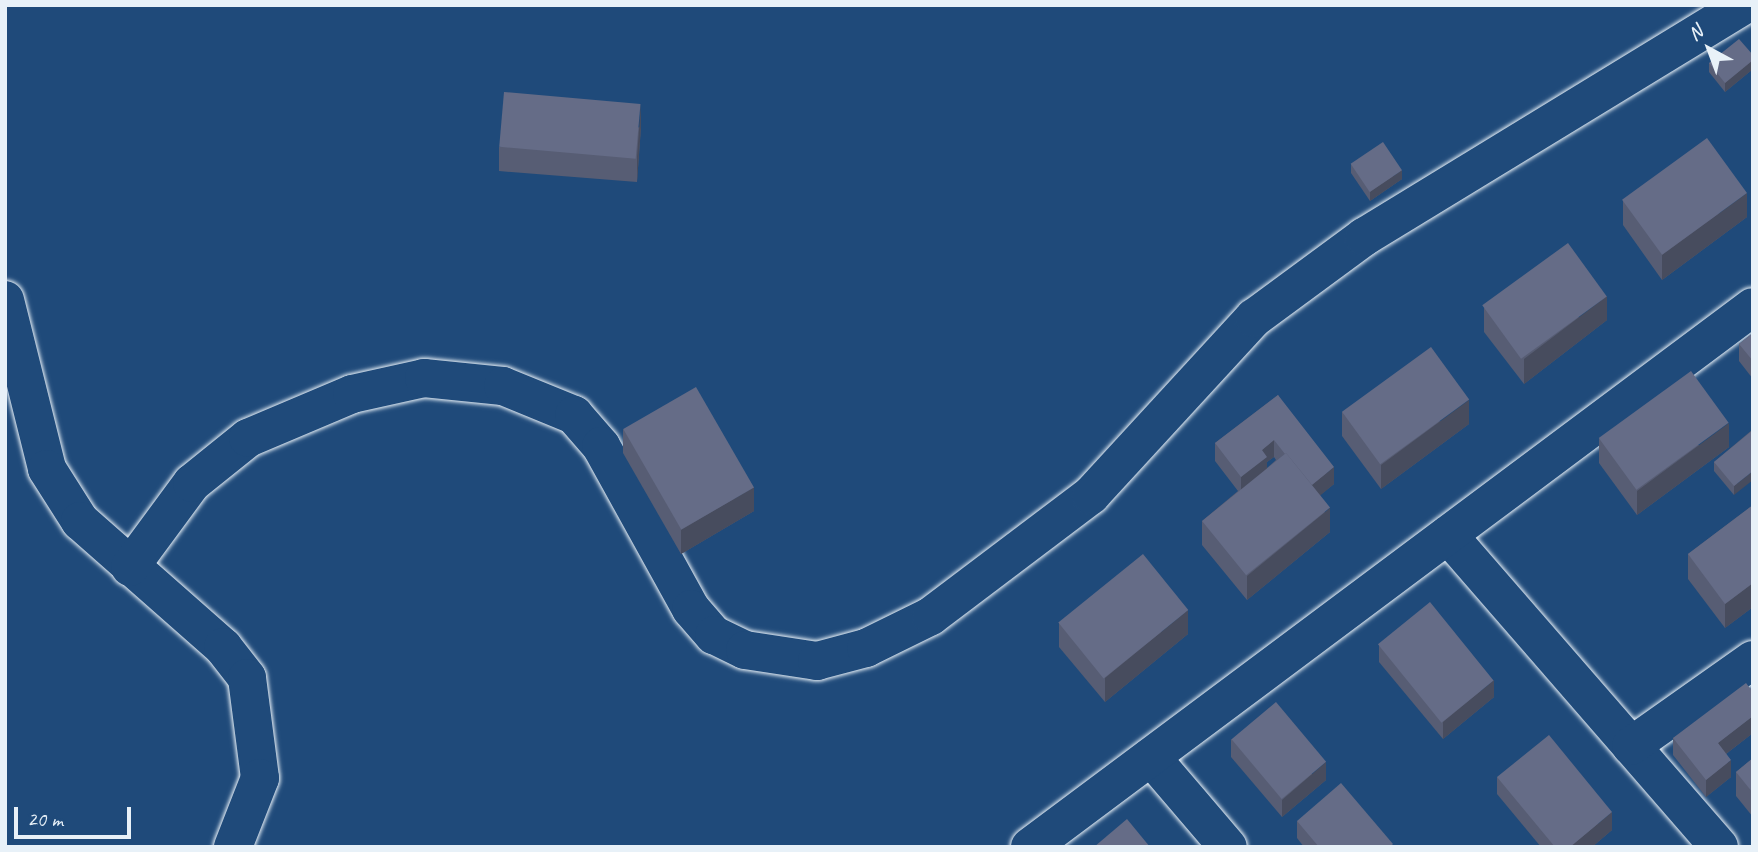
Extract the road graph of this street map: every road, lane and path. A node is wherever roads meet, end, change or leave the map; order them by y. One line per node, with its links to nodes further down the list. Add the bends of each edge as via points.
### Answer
1 (1744, 5): 5 (street, via 1364,237 1254,318 1091,495 931,616 866,648 817,661 745,650 715,635 691,609 601,446 574,415 503,386 424,378 352,394 248,438 191,483)
2 (5, 300): 5 (street, via 47,469 80,521)
3 (1753, 307): 4 (street)
4 (1447, 535): 7 (street); 8 (street)
5 (130, 567): 9 (street, via 223,647 247,678 260,779)
6 (1753, 660): 7 (street)
7 (1631, 746): 12 (street)
8 (1151, 757): 10 (street); 11 (street)
9 (233, 847)
10 (1030, 847)
11 (1228, 847)
12 (1719, 847)

